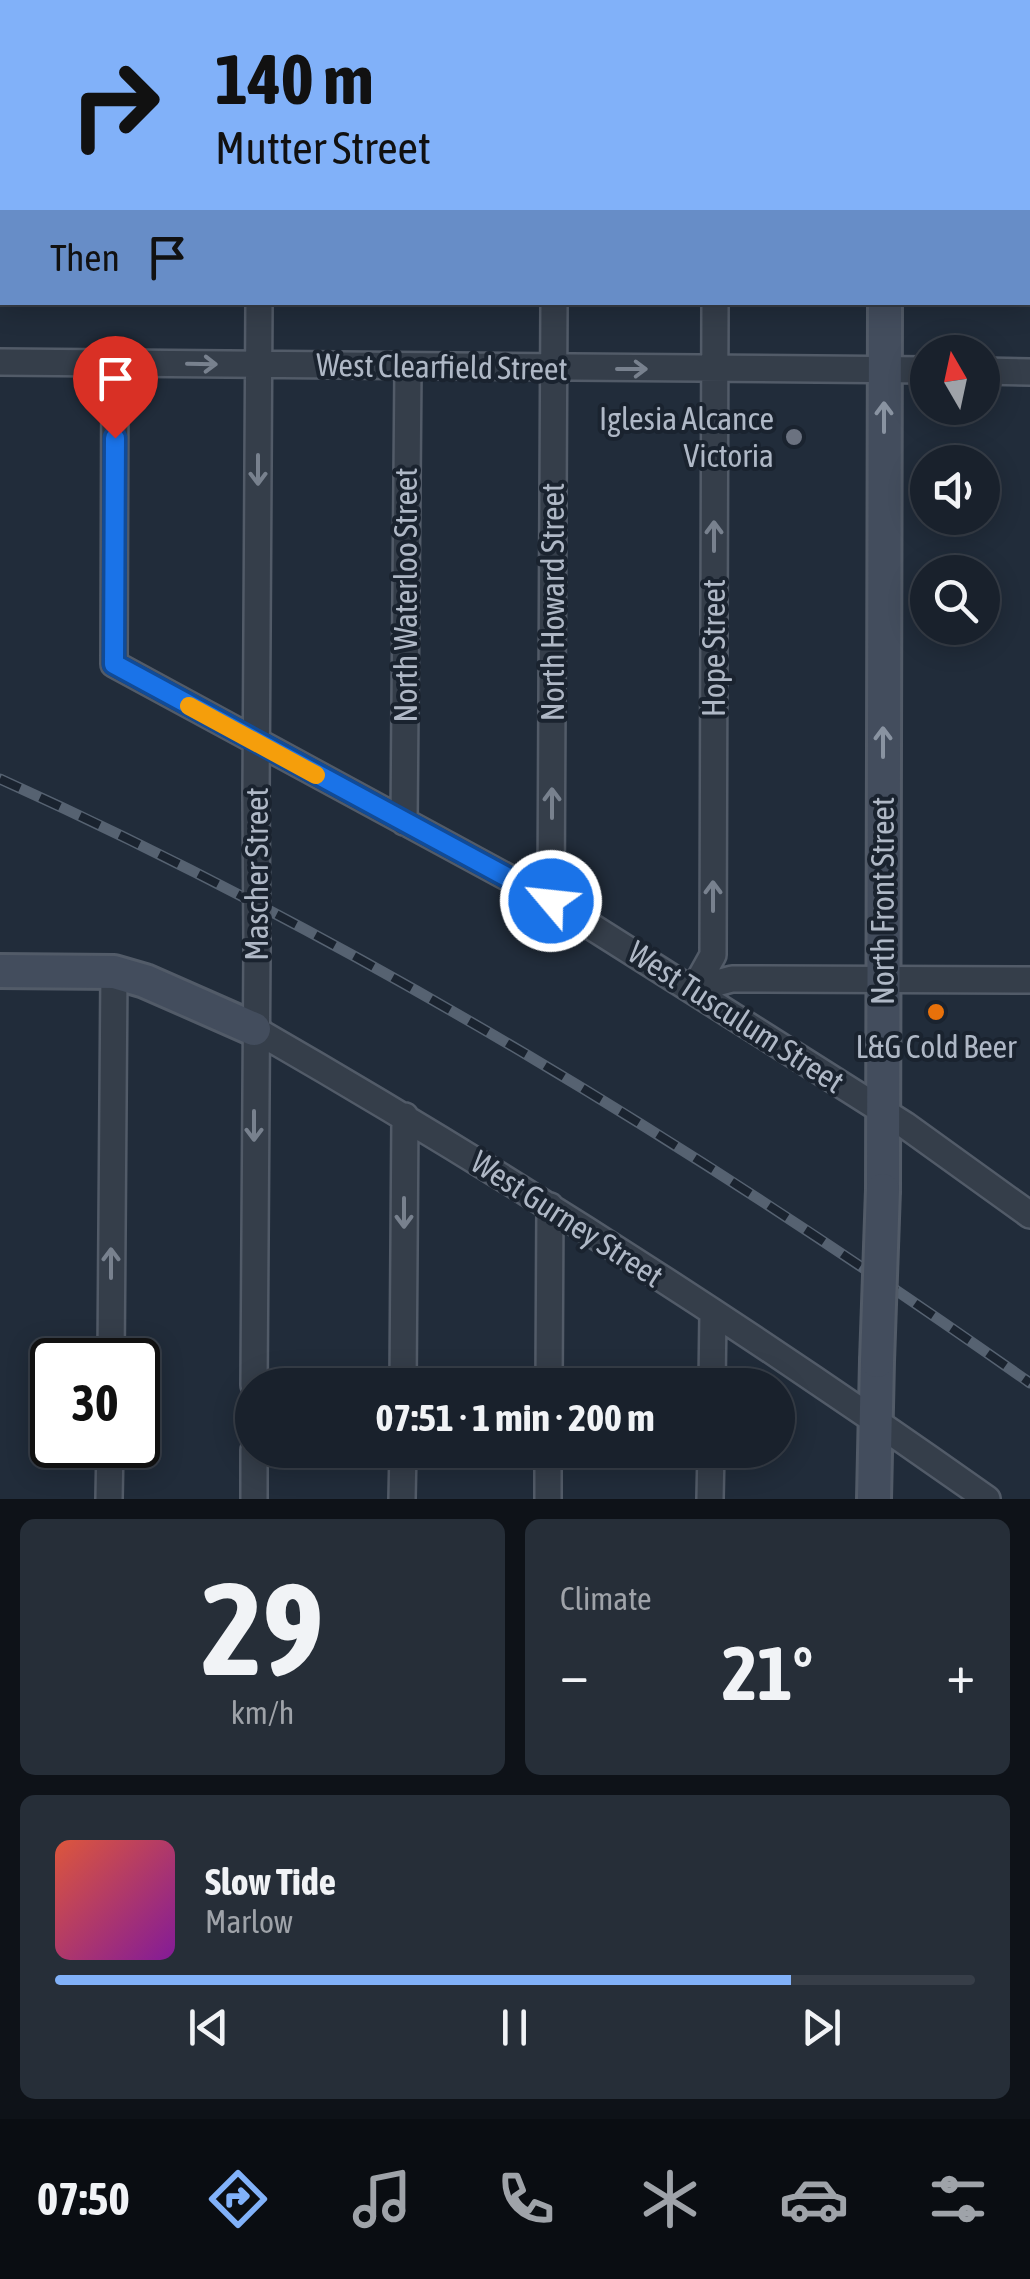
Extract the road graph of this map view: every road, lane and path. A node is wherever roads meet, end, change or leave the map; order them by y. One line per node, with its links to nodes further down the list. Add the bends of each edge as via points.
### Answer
1 (259, 305): 7 (street, Mascher Street)
2 (554, 305): 9 (street, North Howard Street)
3 (715, 305): 10 (street, Hope Street)
4 (885, 305): 11 (street, North Front Street)
5 (0, 362): 6 (street, West Clearfield Street)
6 (115, 363): 7 (street, West Clearfield Street, one-way to 7); 15 (street, West Tusculum Street, via 114,664)
7 (258, 365): 8 (street, West Clearfield Street); 15 (street, Mascher Street, one-way to 15)
8 (408, 368): 9 (street, West Clearfield Street); 16 (street, North Waterloo Street)
9 (554, 369): 10 (street, West Clearfield Street, one-way to 10); 17 (street, North Howard Street, one-way to 9)
10 (715, 369): 11 (street, West Clearfield Street); 22 (street, Hope Street, one-way to 10, via 713,955)
11 (884, 370): 12 (street, West Clearfield Street); 20 (street, North Front Street, one-way to 11)
12 (910, 370)
13 (1000, 371): 14 (street)
14 (1030, 372)
15 (258, 744): 16 (street, West Tusculum Street); 23 (street, Mascher Street, bridge)
16 (404, 822): 17 (street, West Tusculum Street)
17 (551, 901): 22 (street, West Tusculum Street)
18 (0, 971): 19 (street)
19 (114, 972): 23 (street); 29 (street, one-way to 19)
20 (882, 980): 21 (street); 22 (street, via 732,979); 24 (street, North Front Street)
21 (1030, 980)
22 (694, 989): 24 (street, West Tusculum Street)
23 (254, 1029): 25 (street, West Gurney Street); 30 (street, Mascher Street, one-way to 30)
24 (884, 1112): 27 (street, West Tusculum Street); 34 (street, North Front Street, bridge)
25 (404, 1116): 26 (street, West Gurney Street); 31 (street, one-way to 31)
26 (550, 1206): 28 (street, West Gurney Street); 32 (street)
27 (1030, 1215)
28 (713, 1313): 33 (street); 34 (street, West Gurney Street)
29 (110, 1338)
30 (254, 1368)
31 (403, 1368)
32 (549, 1368)
33 (712, 1368)
34 (874, 1419): 45 (street, North Front Street); 46 (street, West Gurney Street)
35 (110, 1468): 40 (street)
36 (254, 1468): 41 (street)
37 (402, 1468): 42 (street)
38 (548, 1468): 43 (street)
39 (711, 1468): 44 (street)
40 (110, 1499)
41 (254, 1499)
42 (402, 1499)
43 (548, 1499)
44 (710, 1499)
45 (874, 1499)
46 (987, 1499)

